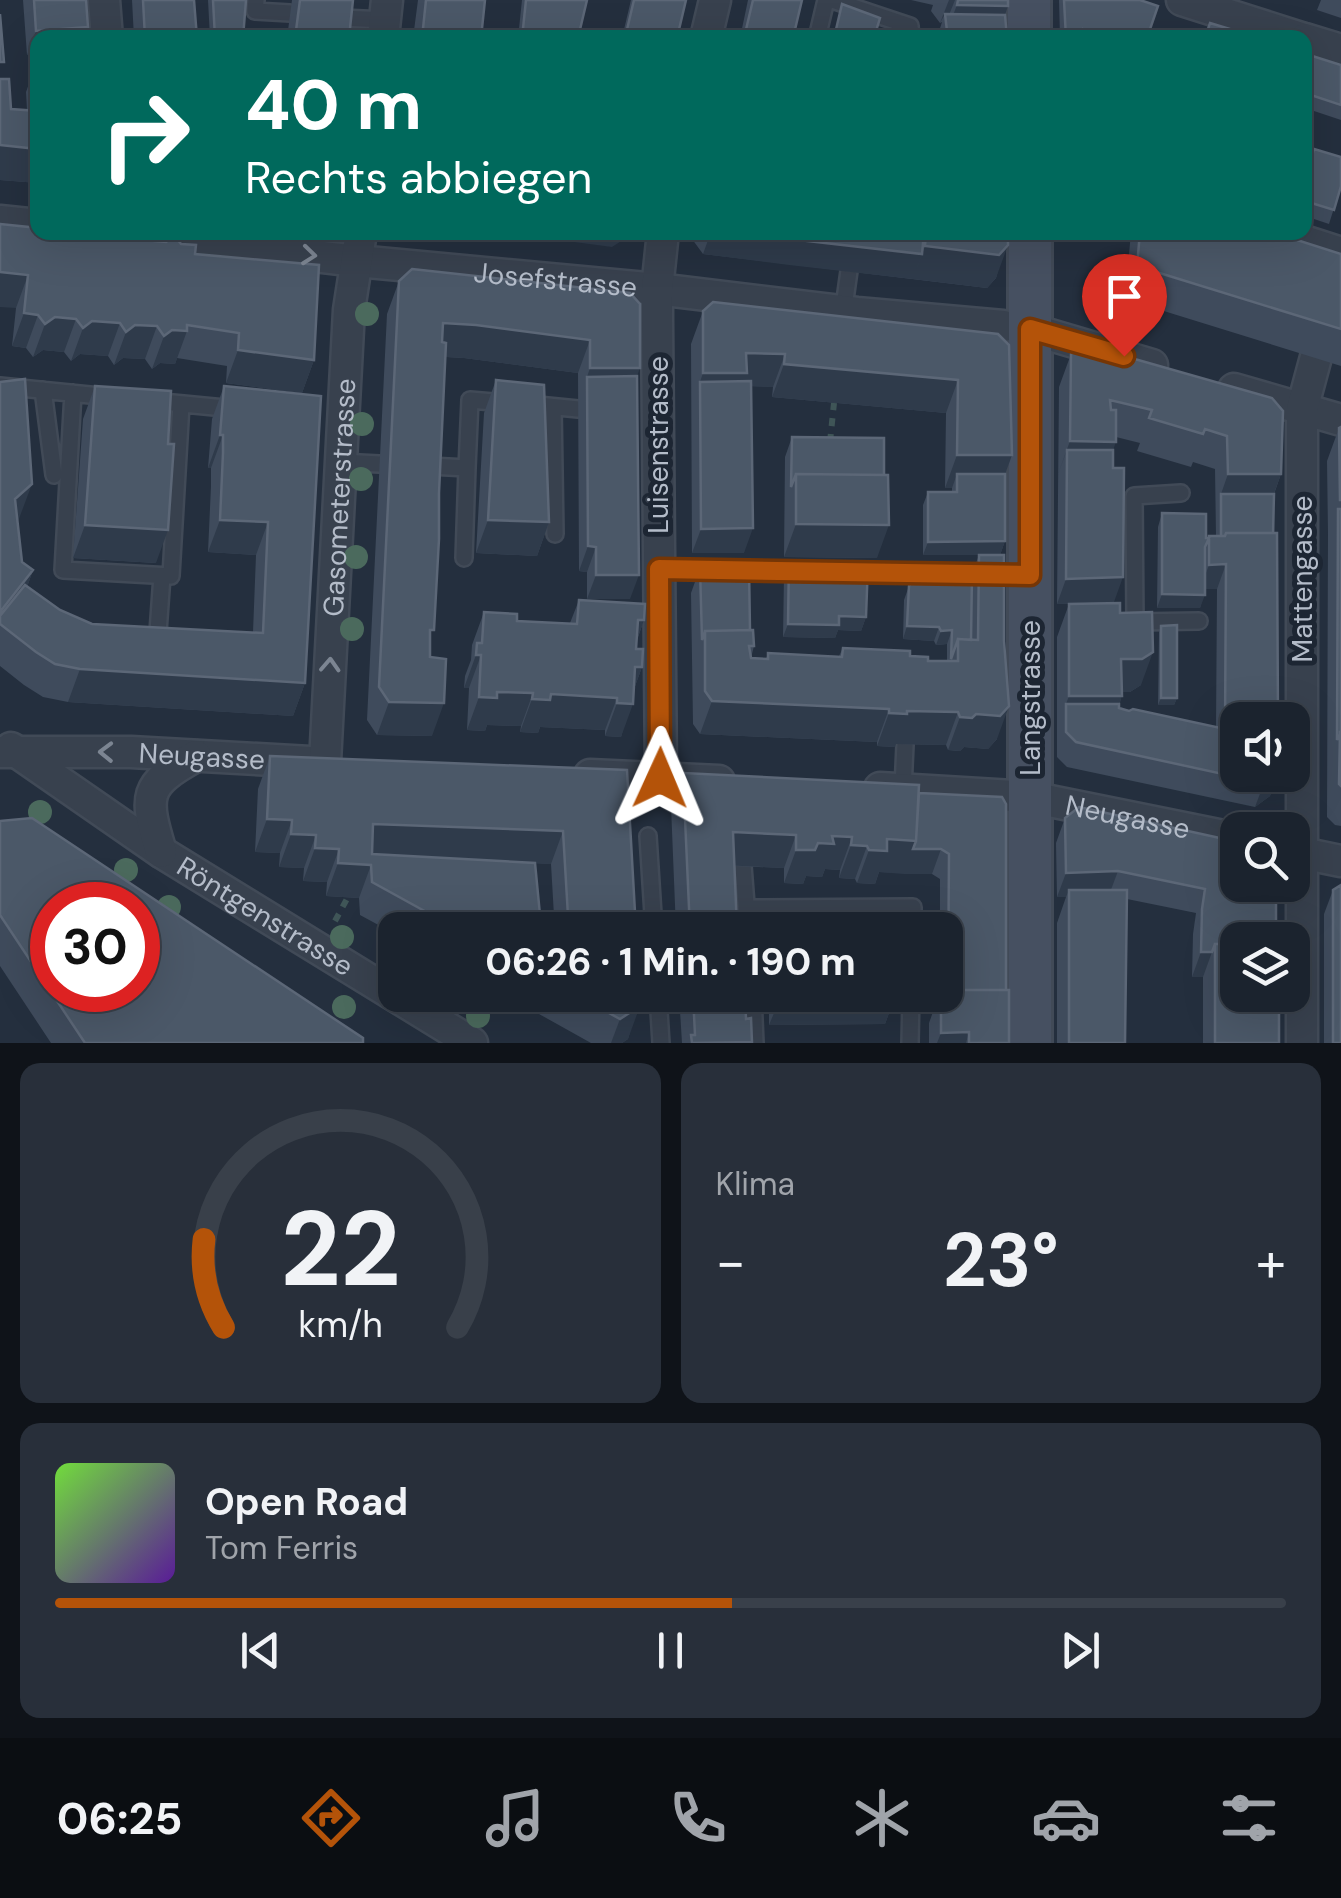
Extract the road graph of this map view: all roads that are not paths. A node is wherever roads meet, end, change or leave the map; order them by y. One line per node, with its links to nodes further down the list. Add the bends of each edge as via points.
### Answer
1 (104, 0): 10 (street)
2 (256, 0): 7 (lane, via 255,11)
3 (715, 0): 11 (street)
4 (829, 0): 12 (lane); 13 (lane)
5 (1029, 0): 14 (street)
6 (1182, 0): 15 (street)
7 (290, 14)
8 (342, 18): 9 (lane)
9 (385, 19)
10 (106, 30)
11 (708, 30)
12 (820, 30)
13 (910, 30)
14 (1029, 30)
15 (1278, 30)
16 (1312, 41): 17 (street)
17 (1341, 50)
18 (0, 221): 19 (street)
19 (30, 224)
20 (240, 240): 24 (street, Josefstrasse, one-way to 24)
21 (663, 240): 27 (street, Luisenstrasse)
22 (1029, 240): 29 (street, Langstrasse)
23 (1301, 240): 25 (street)
24 (359, 247): 27 (street, Josefstrasse); 42 (street, Gasometerstrasse, via 333,418)
25 (1341, 253)
26 (849, 271): 28 (lane)
27 (657, 289): 28 (street, Josefstrasse); 50 (street, Luisenstrasse, via 651,409)
28 (848, 318): 29 (street, Josefstrasse)
29 (1016, 328): 39 (street, Josefstrasse); 53 (street, Langstrasse)
30 (1316, 357): 39 (street, Mattengasse)
31 (0, 386): 32 (lane)
32 (43, 390): 33 (lane); 46 (lane)
33 (73, 393): 34 (lane); 54 (lane, via 63,570)
34 (127, 398)
35 (163, 402): 36 (lane)
36 (181, 404): 40 (lane); 54 (lane, via 171,576)
37 (553, 406): 38 (lane); 45 (lane, via 470,400); 48 (lane)
38 (578, 409)
39 (1302, 409): 41 (street, Josefstrasse); 70 (street, Mattengasse, via 1312,689)
40 (252, 410)
41 (1341, 420)
42 (341, 462): 43 (lane); 62 (street, Gasometerstrasse, one-way to 42)
43 (379, 464)
44 (430, 466): 45 (lane)
45 (468, 468): 49 (lane)
46 (54, 476)
47 (1181, 493): 57 (lane, via 1134,496)
48 (555, 534)
49 (464, 558)
50 (659, 569): 51 (lane); 65 (street, Luisenstrasse)
51 (818, 572)
52 (836, 572): 53 (lane)
53 (1030, 575): 69 (street, Langstrasse, via 1037,622)
54 (162, 576): 58 (lane)
55 (1199, 621): 57 (lane)
56 (1117, 622): 57 (lane)
57 (1136, 622)
58 (157, 652)
59 (906, 744): 68 (lane)
60 (5, 748): 61 (street, Neugasse, one-way to 60); 73 (street, Röntgenstrasse)
61 (196, 756): 62 (street, Neugasse); 73 (street, Röntgenstrasse, via 155,784 150,802)
62 (325, 762): 63 (street, Neugasse)
63 (360, 764)
64 (555, 773): 65 (street)
65 (660, 778): 66 (street)
66 (741, 782)
67 (849, 787): 68 (street, Neugasse)
68 (903, 789): 69 (street, Neugasse)
69 (1030, 797): 71 (street, Neugasse); 89 (street, Langstrasse)
70 (1301, 812)
71 (1220, 835)
72 (648, 836): 79 (lane)
73 (161, 852): 85 (street, Röntgenstrasse)
74 (1310, 855): 75 (street)
75 (1341, 862)
76 (744, 866): 78 (lane)
77 (1298, 902): 90 (street, Mattengasse)
78 (746, 908): 80 (lane); 81 (lane, via 913,907)
79 (653, 912)
80 (746, 912)
81 (913, 912)
82 (659, 1012): 86 (lane)
83 (753, 1012): 87 (lane)
84 (911, 1012): 88 (lane)
85 (472, 1043)
86 (661, 1043)
87 (756, 1043)
88 (910, 1043)
89 (1030, 1043)
90 (1302, 1043)

